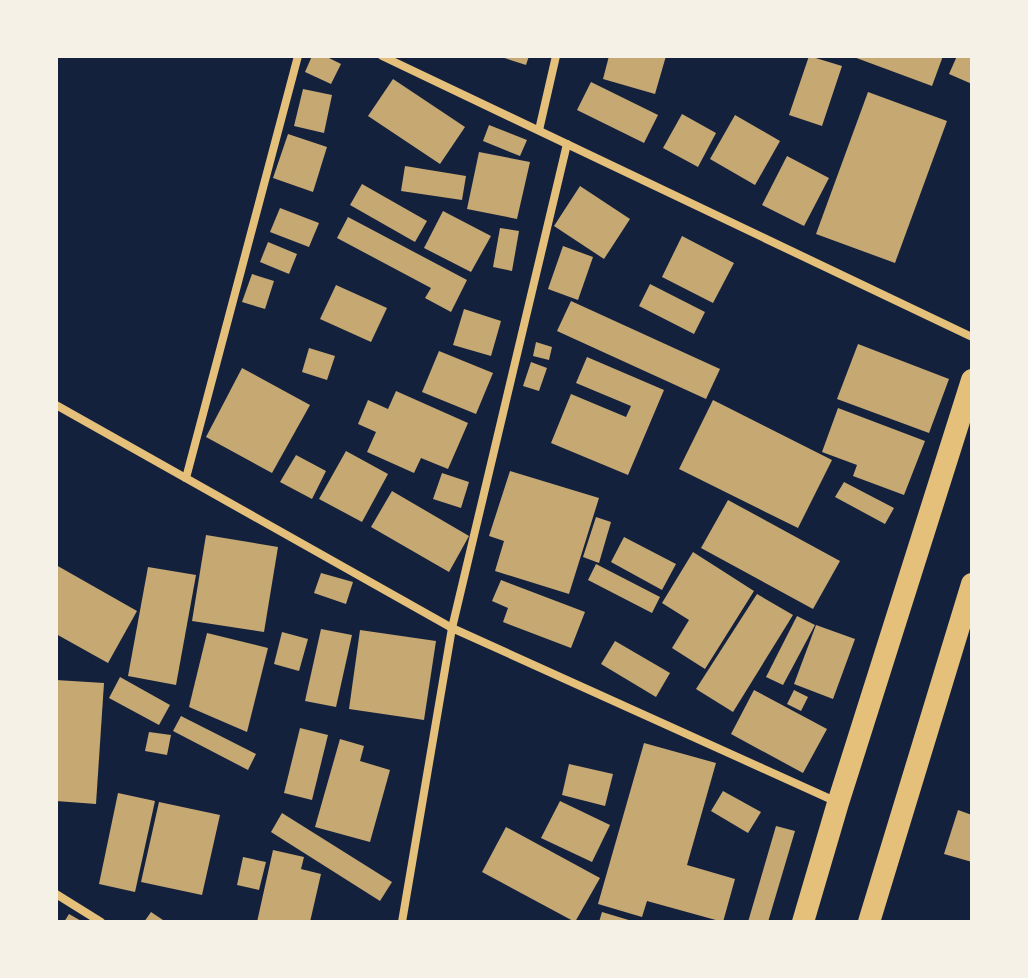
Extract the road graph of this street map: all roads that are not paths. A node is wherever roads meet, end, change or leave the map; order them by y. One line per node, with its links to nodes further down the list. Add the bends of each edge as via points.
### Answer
1 (298, 56): 9 (street)
2 (382, 56): 4 (street)
3 (556, 56): 4 (street)
4 (539, 130): 5 (street)
5 (567, 144): 6 (street); 11 (street)
6 (972, 337)
7 (972, 380): 12 (highway)
8 (56, 405): 9 (street)
9 (186, 478): 11 (street)
10 (972, 584): 17 (highway)
11 (452, 628): 12 (street); 15 (street)
12 (838, 803): 16 (highway)
13 (56, 894): 14 (street)
14 (101, 922)
15 (402, 922)
16 (803, 922)
17 (869, 922)

